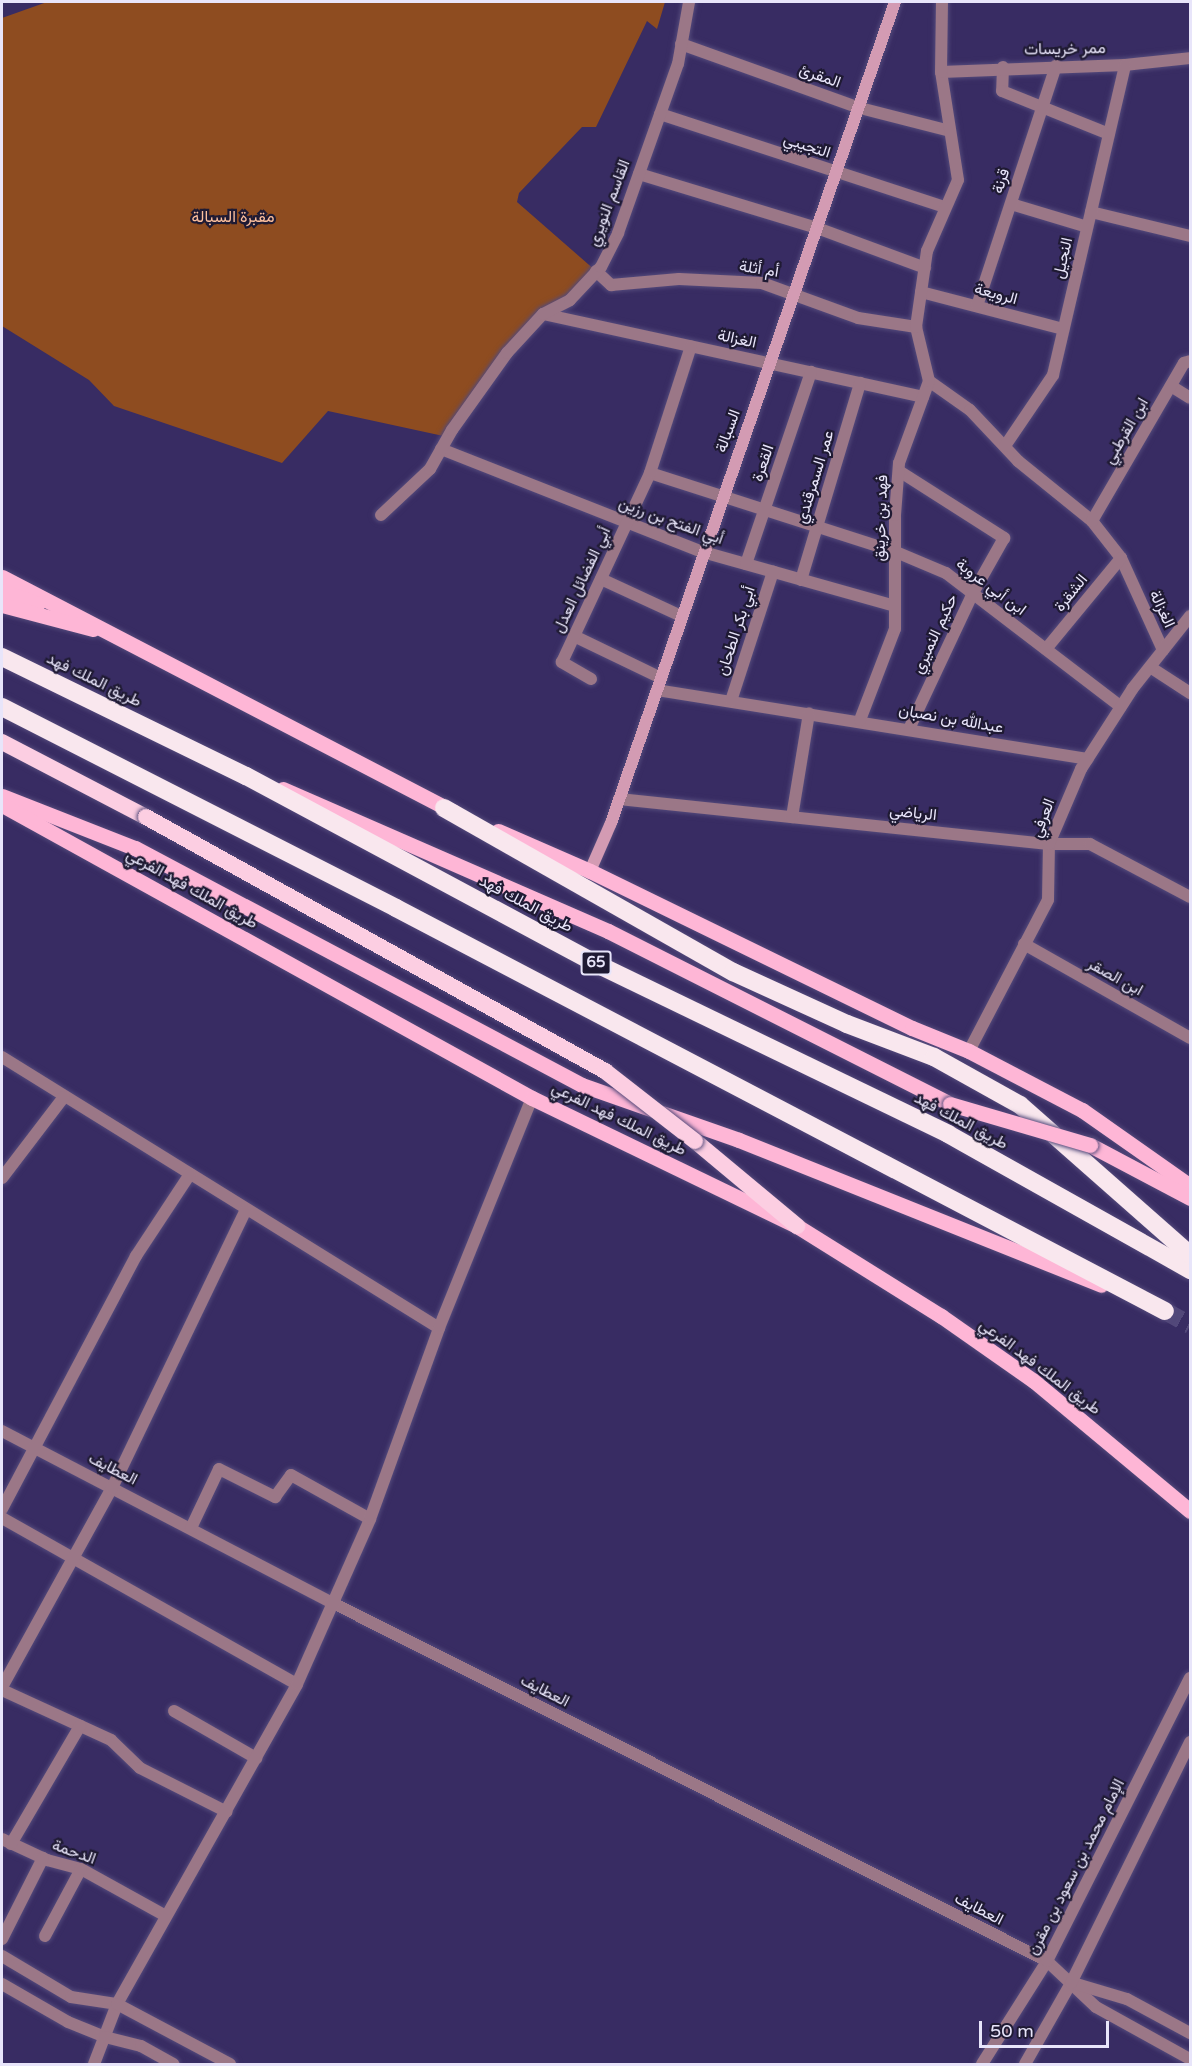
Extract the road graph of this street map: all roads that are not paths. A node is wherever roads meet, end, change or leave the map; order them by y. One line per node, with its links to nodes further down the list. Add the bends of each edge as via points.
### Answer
1 (689, 2): 4 (street, القاسم النويري)
2 (895, 2): 10 (main road, السبالة)
3 (942, 2): 9 (street)
4 (681, 44): 10 (street, المقرئ); 12 (street, القاسم النويري)
5 (1191, 58): 6 (street, ممر خريسات)
6 (1125, 65): 7 (street, ممر خريسات); 14 (street, النجيل)
7 (1056, 66): 8 (street, ممر خريسات); 11 (street, قرنة)
8 (1003, 67): 9 (street, ممر خريسات); 11 (street, via 1002,92)
9 (941, 72): 13 (street)
10 (860, 108): 13 (street, المقرئ); 15 (main road, السبالة)
11 (1042, 108): 14 (street); 17 (street, قرنة)
12 (660, 114): 15 (street, التجيبي); 16 (street, القاسم النويري)
13 (950, 131): 18 (street, via 958,180)
14 (1109, 134): 19 (street, النجيل)
15 (837, 173): 18 (street, التجيبي); 21 (main road, السبالة)
16 (639, 174): 21 (street); 24 (street, القاسم النويري, via 618,233)
17 (1011, 204): 20 (street); 27 (street, قرنة)
18 (944, 207): 23 (street)
19 (1090, 212): 20 (street, النجيل); 22 (street)
20 (1087, 227): 30 (street, النجيل)
21 (817, 228): 23 (street); 25 (main road, السبالة)
22 (1191, 236)
23 (925, 268): 26 (street)
24 (596, 271): 25 (street, أم أثلة, via 611,285 679,279 734,281); 28 (street, القاسم النويري, via 570,300)
25 (795, 292): 29 (street, أم أثلة, via 858,318); 33 (main road, السبالة)
26 (921, 292): 27 (street, الرويعة); 29 (street)
27 (977, 306): 30 (street, الرويعة)
28 (543, 314): 31 (street, الغزالة); 41 (street, القاسم النويري, via 507,353)
29 (916, 327): 35 (street)
30 (1063, 329): 40 (street, النجيل, via 1053,375)
31 (691, 346): 33 (street, الغزالة); 43 (street, أبي الفضائل العدل)
32 (1191, 361): 37 (street, ابن القرطبي, via 1184,363)
33 (770, 363): 34 (street, الغزالة); 44 (main road, السبالة)
34 (811, 372): 36 (street, الغزالة); 45 (street, القعرة)
35 (929, 381): 38 (street, فهد بن خرينق); 40 (street, الغزالة, via 970,410)
36 (860, 383): 38 (street, الغزالة); 49 (street, عمر السمرقندي)
37 (1171, 386): 39 (street); 47 (street, ابن القرطبي)
38 (923, 397): 42 (street, فهد بن خرينق)
39 (1191, 398)
40 (1005, 446): 47 (street, الغزالة)
41 (441, 449): 46 (street, القاسم النويري, via 430,469); 48 (street, أبي الفتح بن رزين)
42 (899, 471): 51 (street, فهد بن خرينق); 59 (street, حكيم النميري, via 1004,538)
43 (650, 473): 44 (street, ابن أبي عروبة); 48 (street, أبي الفضائل العدل)
44 (722, 497): 45 (street, ابن أبي عروبة); 50 (main road, السبالة)
45 (764, 510): 49 (street, ابن أبي عروبة); 53 (street, القعرة)
46 (381, 514)
47 (1092, 521): 52 (street, الغزالة)
48 (627, 522): 50 (street, أبي الفتح بن رزين); 56 (street, أبي الفضائل العدل)
49 (817, 527): 51 (street, ابن أبي عروبة); 57 (street, عمر السمرقندي)
50 (704, 552): 53 (street, أبي الفتح بن رزين); 62 (main road, السبالة)
51 (896, 552): 59 (street, ابن أبي عروبة, via 946,573); 61 (street, فهد بن خرينق)
52 (1121, 558): 66 (street, الشقرة); 67 (street, الغزالة)
53 (746, 564): 54 (street, أبي الفتح بن رزين)
54 (773, 572): 57 (street, أبي الفتح بن رزين); 73 (street, أبي بكر الطحان)
55 (2, 577): 64 (main road)
56 (601, 579): 62 (street); 65 (street, أبي الفضائل العدل)
57 (801, 580): 61 (street, أبي الفتح بن رزين)
58 (2, 591): 64 (main road)
59 (973, 593): 66 (street, ابن أبي عروبة); 78 (street, حكيم النميري)
60 (2, 606): 64 (main road)
61 (895, 606): 77 (street, فهد بن خرينق, via 895,629)
62 (681, 616): 71 (main road, السبالة)
63 (1191, 616): 67 (street, العرفي)
64 (122, 636): 85 (main road)
65 (574, 636): 70 (street, أبي الفضائل العدل, via 562,662); 71 (street, عبدالله بن نصبان)
66 (1046, 650): 75 (street, ابن أبي عروبة)
67 (1163, 650): 69 (street, العرفي)
68 (2, 657): 81 (highway, طريق الملك فهد / 65)
69 (1150, 667): 72 (street); 75 (street, العرفي)
70 (591, 679)
71 (659, 684): 73 (street, عبدالله بن نصبان); 83 (main road, السبالة)
72 (1191, 693)
73 (731, 701): 76 (street, عبدالله بن نصبان)
74 (2, 707): 104 (highway, via 396,908)
75 (1121, 707): 80 (street, العرفي)
76 (809, 713): 77 (street, عبدالله بن نصبان); 86 (street)
77 (860, 720): 78 (street, عبدالله بن نصبان)
78 (909, 729): 80 (street, عبدالله بن نصبان)
79 (2, 742): 101 (highway, bridge, via 146,817 605,1071)
80 (1087, 759): 87 (street, العرفي)
81 (246, 776): 99 (main road, bridge, via 313,800 608,931 950,1104 1090,1145); 103 (highway, طريق الملك فهد / 65, via 601,966 948,1134)
82 (2, 796): 104 (main road, via 135,848 582,1085 739,1140)
83 (619, 799): 86 (street, الرياضي); 88 (main road, السبالة)
84 (2, 805): 95 (main road, طريق الملك فهد الفرعي)
85 (444, 808): 88 (main road); 102 (highway, via 733,972 847,1024 934,1057 1020,1105)
86 (792, 817): 87 (street, الرياضي)
87 (1049, 844): 89 (street, الرياضي, via 1090,844); 90 (street, العرفي, via 1048,900)
88 (590, 871): 92 (main road, via 912,1028)
89 (1191, 897)
90 (1024, 944): 91 (street, ابن الصقر); 92 (street, العرفي)
91 (1190, 1037)
92 (969, 1051): 98 (main road, via 1082,1110)
93 (2, 1057): 94 (street)
94 (64, 1097): 96 (street); 97 (street)
95 (532, 1098): 101 (main road, طريق الملك فهد الفرعي); 105 (street)
96 (190, 1174): 100 (street); 107 (street, via 136,1256)
97 (2, 1178)
98 (1191, 1186)
99 (1191, 1198)
100 (246, 1210): 105 (street); 108 (street)
101 (797, 1226): 110 (main road, طريق الملك فهد الفرعي, via 941,1316 1034,1381)
102 (1191, 1255)
103 (1191, 1270)
104 (1165, 1311)
105 (439, 1328): 112 (street)
106 (2, 1431): 107 (street, العطايف)
107 (33, 1447): 108 (street, العطايف); 109 (street)
108 (112, 1488): 113 (street, العطايف); 114 (street)
109 (2, 1509)
110 (1191, 1511)
111 (2, 1518): 114 (street)
112 (370, 1519): 113 (street, via 291,1475 275,1497 219,1469); 115 (street)
113 (191, 1528): 115 (street, العطايف)
114 (73, 1558): 117 (street); 118 (street)
115 (333, 1603): 117 (street); 131 (street, العطايف)
116 (1191, 1678): 131 (street, الإمام محمد بن سعود بن مقرن)
117 (297, 1684): 122 (street)
118 (2, 1688): 120 (street)
119 (174, 1711): 122 (street)
120 (80, 1726): 123 (street, via 111,1740 140,1768); 124 (street)
121 (1191, 1742): 132 (street)
122 (256, 1758): 123 (street)
123 (226, 1812): 127 (street)
124 (6, 1841): 125 (street, الدحمة)
125 (43, 1858): 126 (street, الدحمة); 129 (street)
126 (81, 1869): 127 (street, الدحمة); 128 (street)
127 (166, 1917): 134 (street)
128 (45, 1936)
129 (2, 1939)
130 (2, 1956): 134 (street, via 71,1997)
131 (1047, 1961): 132 (street, العطايف); 141 (street, الإمام محمد بن سعود بن مقرن)
132 (1071, 1983): 135 (street, العطايف, via 1126,1999); 137 (street, العطايف, via 1096,2007); 142 (street)
133 (2, 1984): 136 (street, via 68,2022)
134 (117, 2004): 136 (street); 140 (street)
135 (1191, 2033)
136 (105, 2037): 138 (street); 139 (street, via 141,2046)
137 (1191, 2059)
138 (94, 2064)
139 (173, 2064)
140 (230, 2064)
141 (982, 2064)
142 (1024, 2064)

